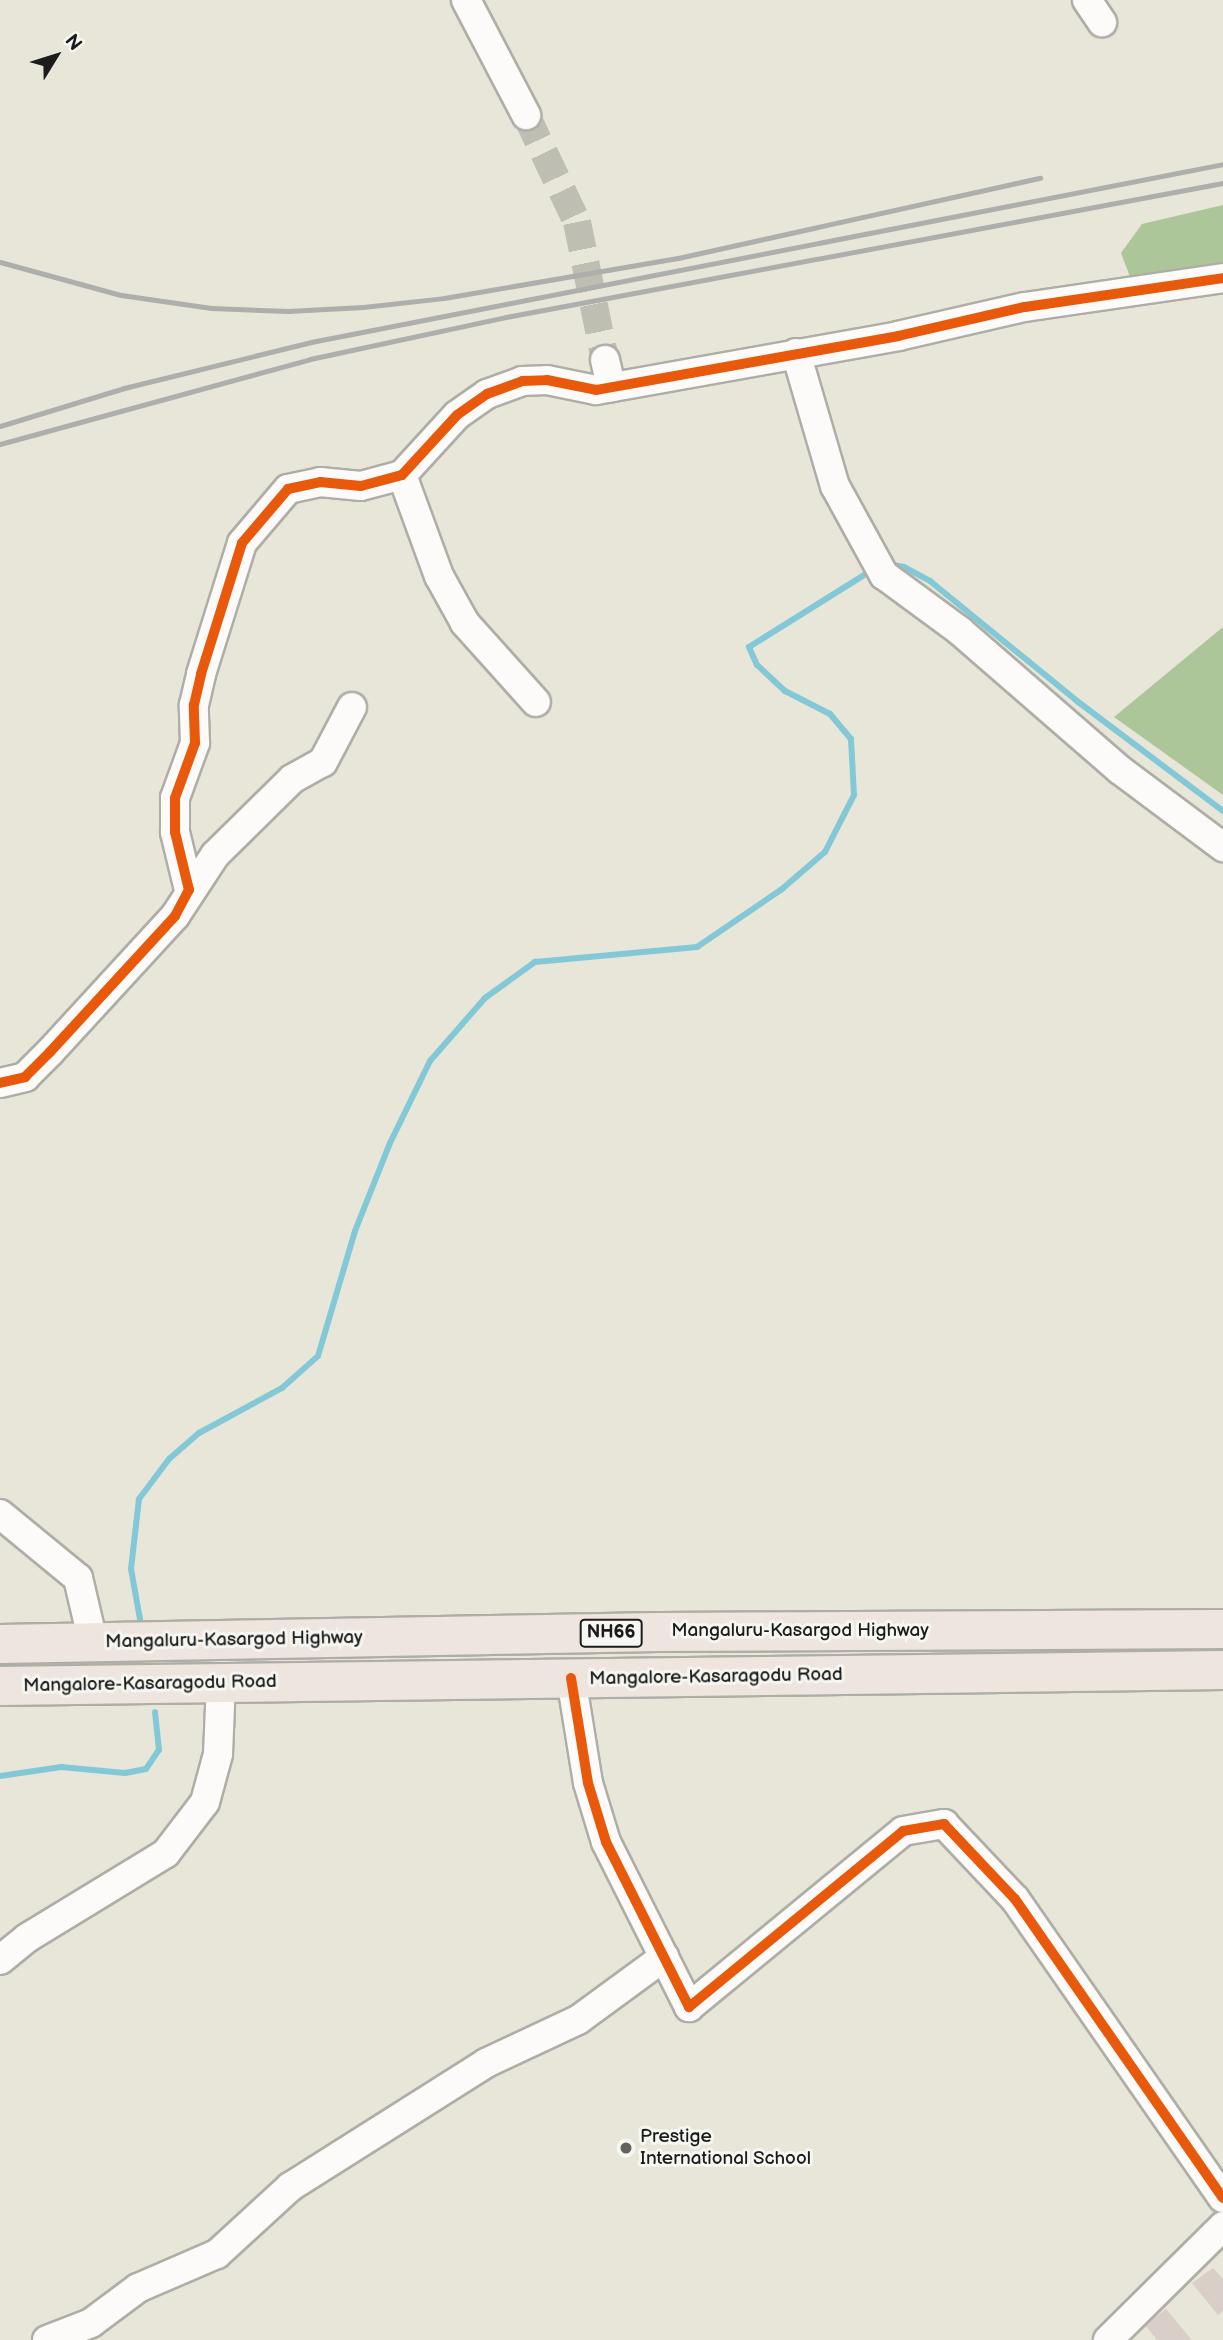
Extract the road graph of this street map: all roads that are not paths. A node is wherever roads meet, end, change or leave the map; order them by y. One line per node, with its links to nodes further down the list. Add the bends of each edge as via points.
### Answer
1 (466, 0): 2 (street)
2 (526, 115)
3 (1223, 278): 4 (street, via 1025,307)
4 (796, 353): 6 (street); 10 (street, via 835,486 877,566 960,631 1120,770)
5 (605, 360): 6 (street)
6 (611, 387): 7 (street, via 596,390 547,380 522,381 487,394 448,423)
7 (402, 475): 8 (street, via 439,576 465,623); 11 (street, via 361,486 320,482 289,489 242,543 201,674 194,705 195,743 175,798 175,832)
8 (536, 702)
9 (352, 707): 11 (street, via 323,762 292,779 215,855)
10 (1223, 847)
11 (189, 890): 12 (street, via 175,916 50,1052 25,1077)
12 (0, 1083)
13 (0, 1514): 15 (street, via 78,1578)
14 (1217, 1624): 15 (highway, Mangaluru-Kasargod Highway / NH66)
15 (93, 1642): 16 (highway, Mangaluru-Kasargod Highway / NH66)
16 (0, 1644)
17 (1223, 1670): 18 (highway, Mangalore-Kasaragodu Road)
18 (571, 1678): 19 (highway, Mangalore-Kasaragodu Road); 21 (street, via 588,1783 606,1842)
19 (221, 1683): 20 (highway, Mangalore-Kasaragodu Road); 22 (street, via 218,1754 205,1802 166,1853 27,1938)
20 (0, 1686)
21 (664, 1957): 23 (street, via 689,2007 903,1831 944,1824 1015,1899); 25 (street, via 578,2020 486,2063 290,2187 217,2254 138,2288 91,2322)
22 (0, 1960)
23 (1223, 2198)
24 (1223, 2226): 26 (street)
25 (47, 2340)
26 (1108, 2340)

